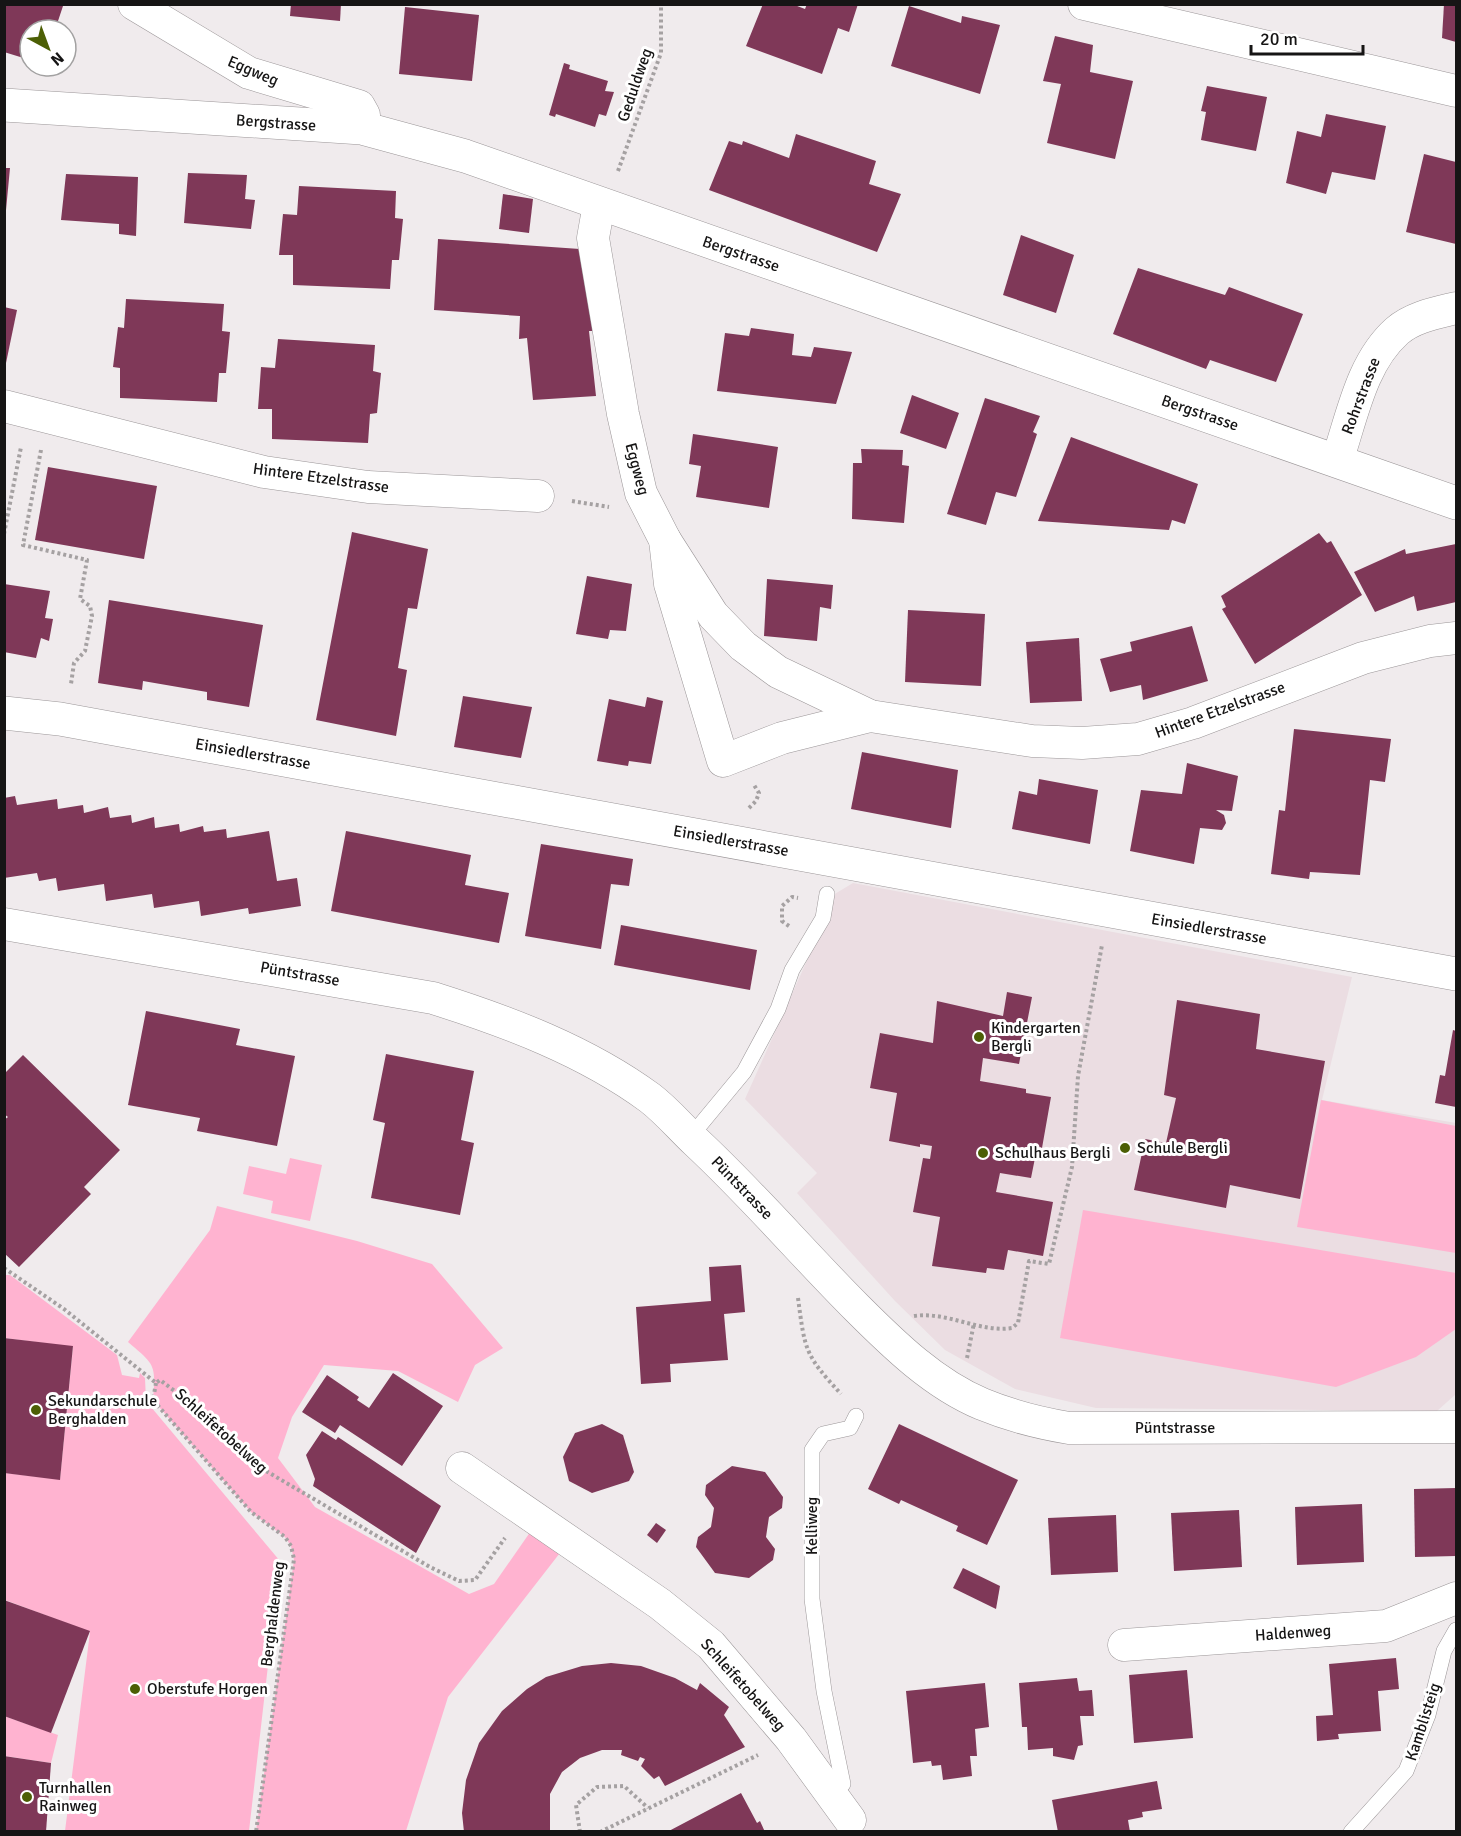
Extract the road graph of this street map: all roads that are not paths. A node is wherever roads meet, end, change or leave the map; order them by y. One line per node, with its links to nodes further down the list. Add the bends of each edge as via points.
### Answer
1 (134, 4): 5 (street, Eggweg, via 249,73 359,106 364,115)
2 (1084, 4): 3 (street)
3 (1456, 91)
4 (4, 105): 5 (street, Bergstrasse)
5 (362, 128): 6 (street, Bergstrasse, via 465,156)
6 (599, 204): 9 (street, Bergstrasse); 12 (street, Eggweg, via 593,238 623,414 641,493)
7 (1456, 308): 9 (street, Rohrstrasse, via 1425,315 1398,330 1378,352 1364,378)
8 (26, 411): 10 (street, Hintere Etzelstrasse, via 264,472 368,487)
9 (1337, 460): 11 (street, Bergstrasse)
10 (538, 496)
11 (1456, 503)
12 (665, 540): 15 (street, Hintere Etzelstrasse, via 713,615 743,646 778,672); 16 (street, Eggweg, via 670,584)
13 (1456, 638): 15 (street, Hintere Etzelstrasse, via 1363,658 1193,723 1138,739 1032,741)
14 (4, 713): 19 (street, Einsiedlerstrasse, via 60,719)
15 (870, 716): 16 (street, Hintere Etzelstrasse, via 782,738)
16 (723, 761)
17 (826, 894): 20 (lane, via 823,918 792,970 778,1009 744,1072)
18 (4, 924): 20 (street, Püntstrasse, via 433,998 488,1015 594,1062 651,1099)
19 (1456, 974)
20 (691, 1136): 22 (street, Püntstrasse, via 887,1338 950,1387 981,1404 1026,1421 1070,1428)
21 (856, 1416): 27 (lane, Kelliweg, via 850,1428 823,1434 813,1450 812,1599 824,1691)
22 (1456, 1427)
23 (462, 1468): 28 (street, Schleifetobelweg, via 660,1604 711,1646 791,1739)
24 (1456, 1598): 26 (street, Haldenweg, via 1386,1626)
25 (1456, 1630): 29 (lane, Kamblisteig, via 1444,1650 1428,1715 1406,1771)
26 (1124, 1645)
27 (843, 1784): 28 (street, Kelliweg)
28 (852, 1826)
29 (1351, 1832)

